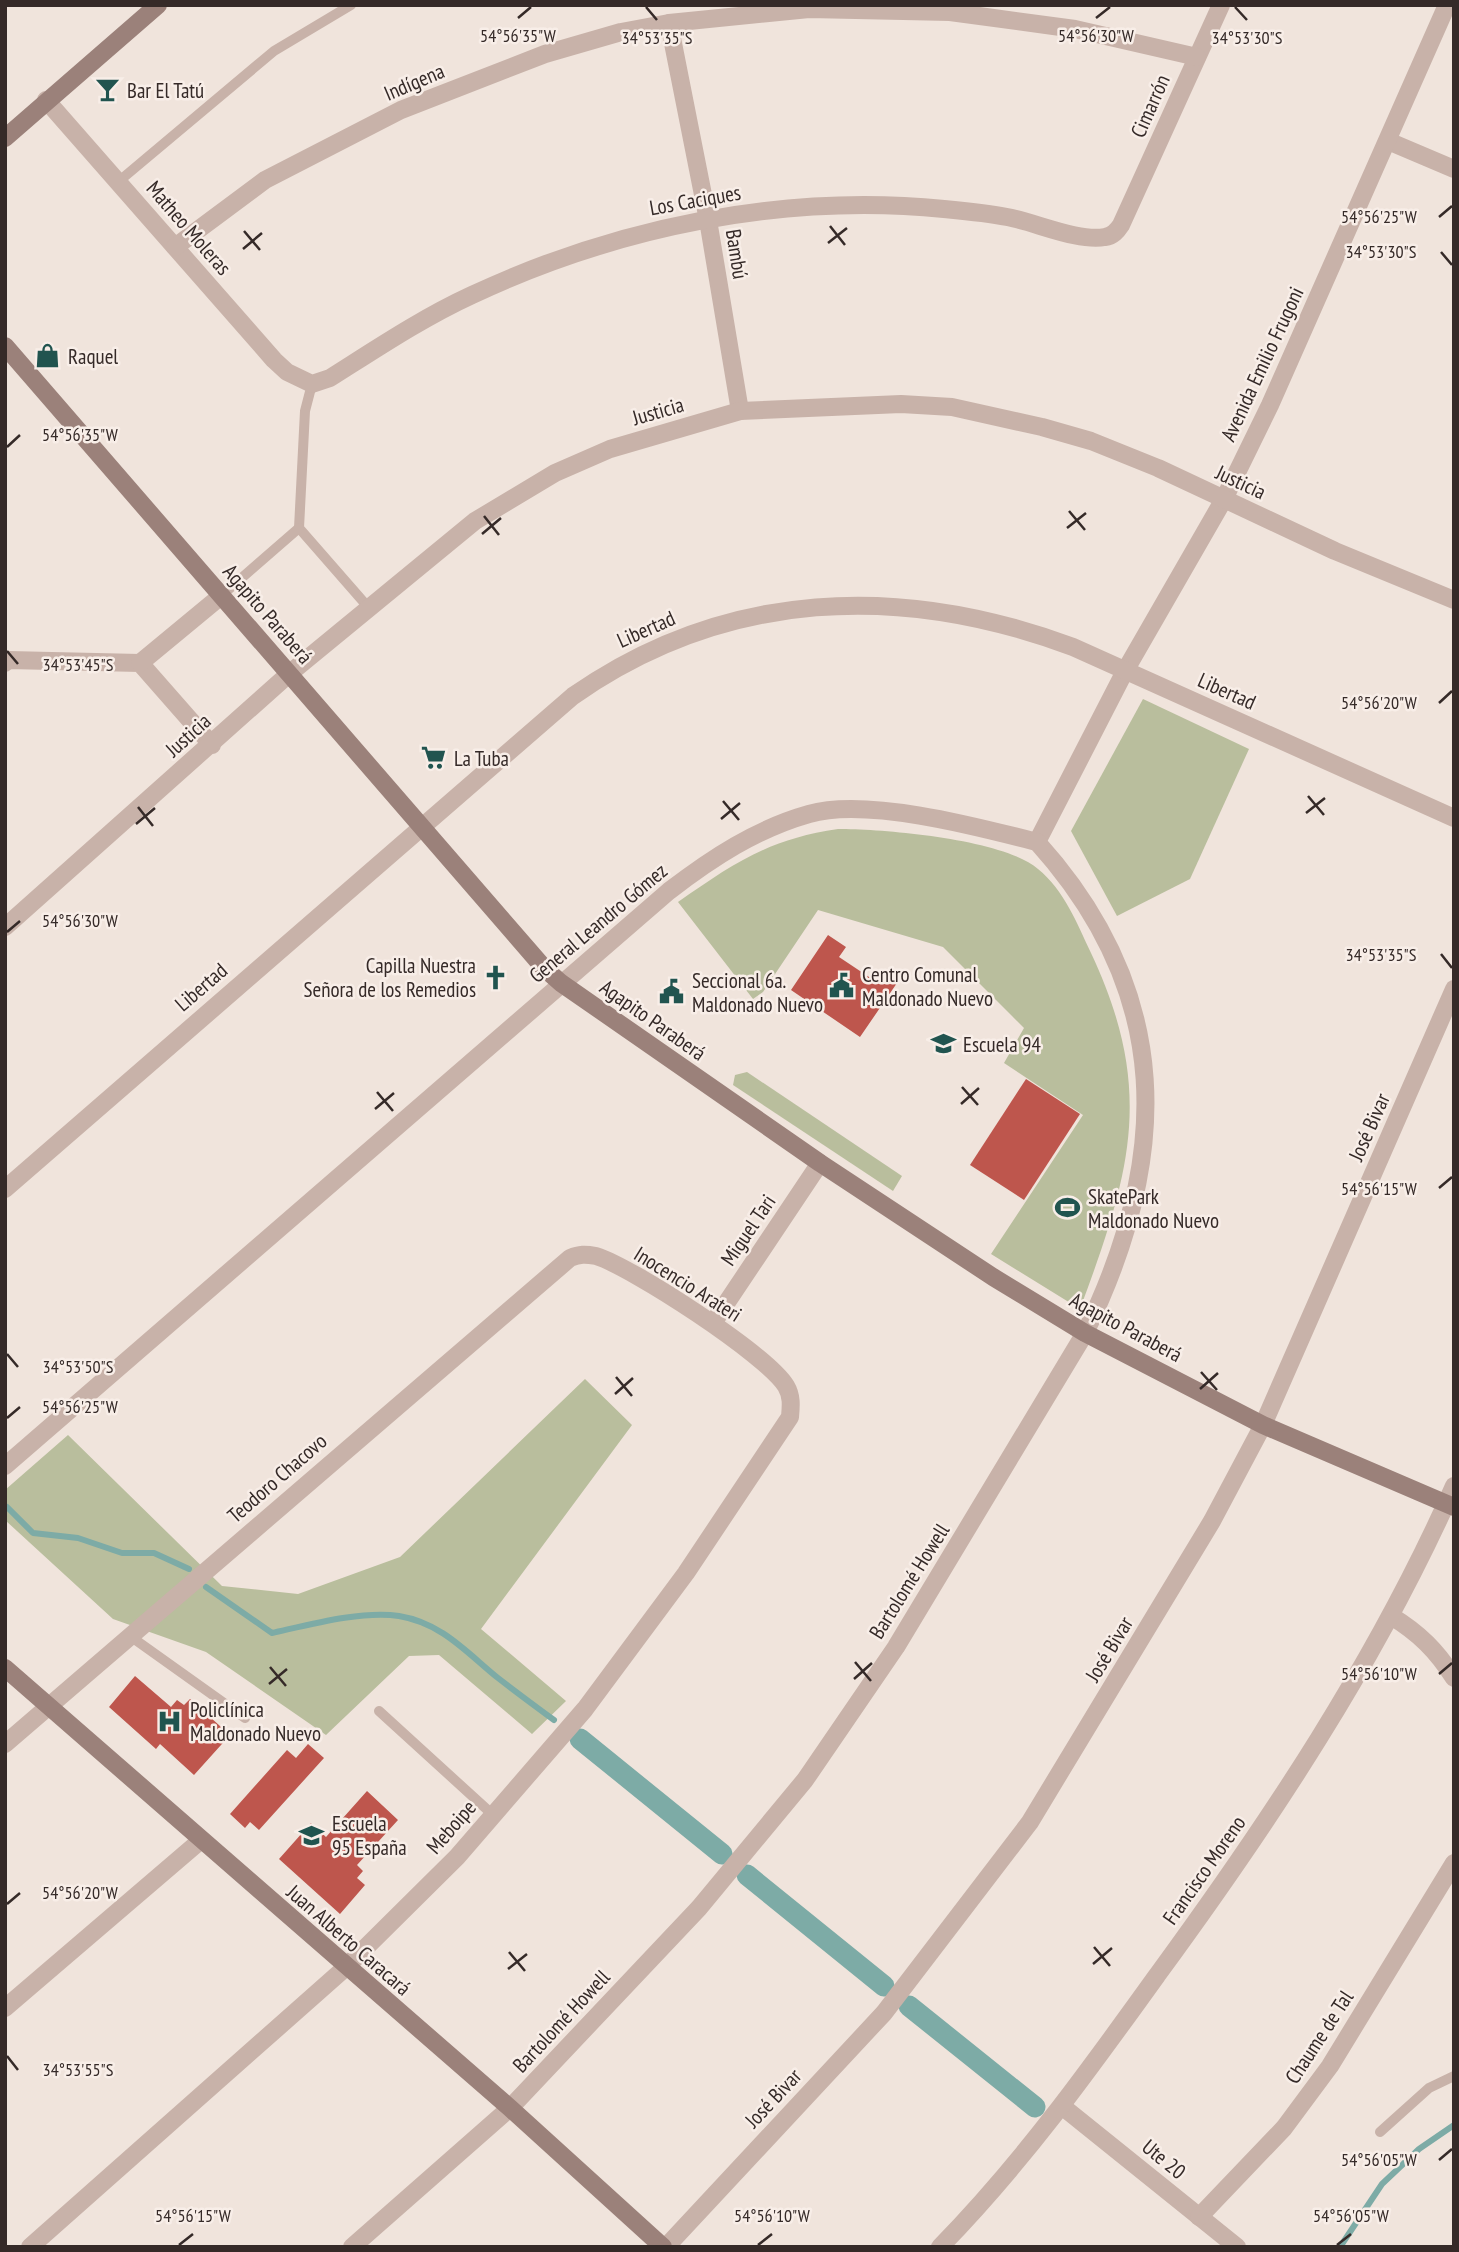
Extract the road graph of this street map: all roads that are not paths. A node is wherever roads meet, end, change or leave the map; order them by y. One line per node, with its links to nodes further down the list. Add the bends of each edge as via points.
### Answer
1 (158, 5): 7 (street)
2 (351, 5): 11 (lane, via 274,51)
3 (1221, 5): 6 (street, Cimarrón)
4 (1447, 5): 9 (street, Avenida Emilio Frugoni)
5 (669, 23): 6 (street, Indígena, via 809,9 950,12 1075,29); 12 (street, Bambú); 14 (street, Indígena, via 545,54 401,110 265,180)
6 (1196, 57): 13 (street, Cimarrón)
7 (46, 100): 8 (street); 11 (street, Matheo Moleras)
8 (5, 138)
9 (1388, 141): 10 (street); 18 (street, Avenida Emilio Frugoni)
10 (1454, 169)
11 (118, 182): 14 (street, Matheo Moleras)
12 (708, 220): 13 (street, Los Caciques, via 756,212 883,205 1008,217 1092,238 1107,237); 16 (street, Los Caciques, via 618,239 537,267 470,296 330,378); 17 (street, Bambú)
13 (1121, 225)
14 (175, 247): 16 (street, Matheo Moleras, via 274,360)
15 (5, 346): 20 (street, Agapito Paraberá)
16 (307, 382): 19 (lane)
17 (740, 411): 18 (street, Justicia, via 854,404 952,407 1091,441); 22 (street, Justicia, via 610,449 555,473 475,521)
18 (1224, 499): 21 (street, Justicia); 25 (street, Avenida Emilio Frugoni)
19 (299, 528): 20 (lane); 22 (lane)
20 (221, 596): 24 (street); 26 (street, Agapito Paraberá)
21 (1454, 600)
22 (368, 607): 26 (street, Justicia)
23 (6, 660): 24 (street)
24 (140, 663): 27 (street)
25 (1125, 671): 28 (street, Libertad); 29 (street, Libertad, via 1026,629 929,609 829,605 737,619 660,646 601,677); 30 (street, Avenida Emilio Frugoni)
26 (290, 673): 27 (street, Justicia); 29 (street, Agapito Paraberá)
27 (212, 745): 31 (street, Justicia)
28 (1454, 818)
29 (422, 825): 32 (street, Agapito Paraberá); 35 (street, Libertad)
30 (1037, 842): 32 (street, General Leandro Gómez, via 940,819 862,810 812,813 755,833 704,864); 38 (street, Bartolomé Howell, via 1087,906 1134,1012 1144,1065 1147,1116 1141,1173 1111,1278)
31 (5, 926)
32 (561, 983): 34 (street, Agapito Paraberá); 41 (street, General Leandro Gómez)
33 (1454, 989): 40 (street, José Bivar)
34 (820, 1163): 37 (street, Miguel Tari); 38 (street, Agapito Paraberá)
35 (5, 1189)
36 (582, 1253): 37 (street, Inocencio Arateri, via 613,1264); 45 (street, Teodoro Chacovo, via 558,1265)
37 (713, 1323): 39 (street, Inocencio Arateri, via 776,1374)
38 (1085, 1333): 40 (street, Agapito Paraberá); 59 (street, Bartolomé Howell, via 896,1647 804,1780 699,1908)
39 (790, 1395): 52 (street, Meboipe, via 790,1417 686,1573 585,1709)
40 (1263, 1425): 43 (street, Agapito Paraberá); 65 (street, José Bivar, via 1212,1521 1030,1822 884,2013)
41 (5, 1466)
42 (1454, 1486): 43 (street, Francisco Moreno)
43 (1450, 1505): 44 (street, Francisco Moreno)
44 (1391, 1616): 47 (street, via 1438,1653); 58 (street, Francisco Moreno, via 1243,1857)
45 (130, 1636): 48 (street, Teodoro Chacovo); 50 (lane)
46 (5, 1668): 48 (street, Juan Alberto Caracará)
47 (1454, 1678)
48 (49, 1707): 51 (street, Teodoro Chacovo); 53 (street, Juan Alberto Caracará)
49 (379, 1711): 52 (lane)
50 (245, 1718)
51 (5, 1744)
52 (492, 1814): 55 (street, Meboipe, via 457,1857)
53 (200, 1840): 55 (street, Juan Alberto Caracará); 56 (street)
54 (1453, 1864): 61 (street, Chaume de Tal, via 1331,2066 1284,2128)
55 (345, 1968): 59 (street, Juan Alberto Caracará); 63 (street, Meboipe)
56 (5, 2008)
57 (1454, 2076): 60 (lane, via 1429,2088)
58 (1063, 2107): 61 (street, Ute 20); 62 (street, Francisco Moreno)
59 (510, 2108): 64 (street, Bartolomé Howell); 65 (street, Juan Alberto Caracará)
60 (1380, 2133)
61 (1199, 2217): 66 (street, Ute 20)
62 (951, 2243)
63 (30, 2247)
64 (352, 2247)
65 (665, 2247)
66 (1237, 2247)

